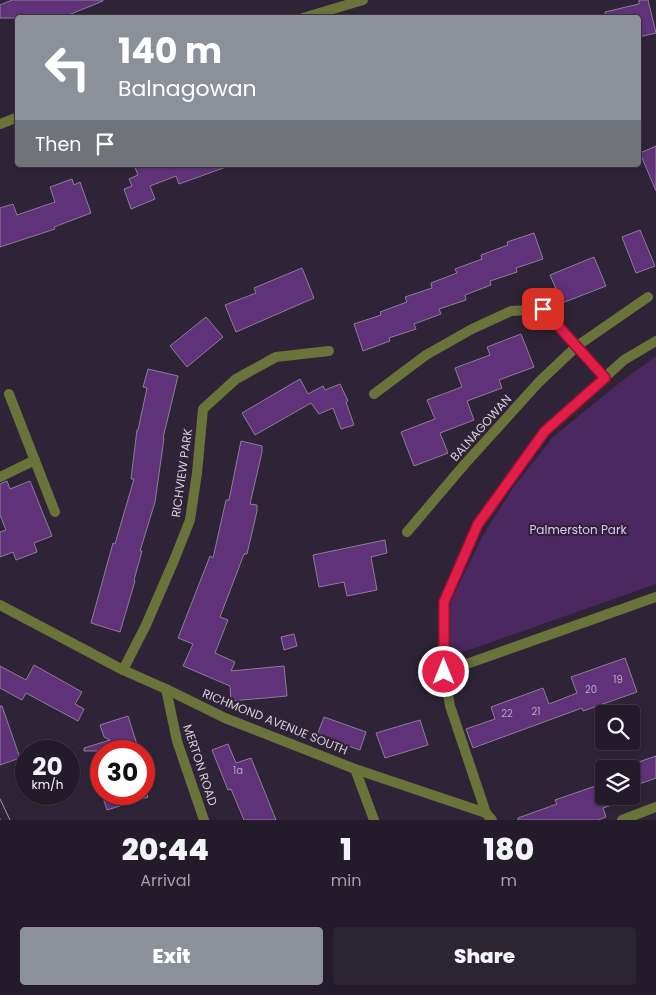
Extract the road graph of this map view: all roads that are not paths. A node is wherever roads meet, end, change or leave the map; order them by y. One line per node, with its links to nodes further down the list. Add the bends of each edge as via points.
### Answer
1 (363, 0): 2 (street)
2 (313, 15)
3 (15, 118): 4 (street)
4 (0, 124)
5 (648, 297): 7 (street, BALNAGOWAN)
6 (656, 341): 9 (street, via 624,360)
7 (578, 346): 9 (street); 11 (street, via 543,309 512,312 472,329 426,355); 15 (street, BALNAGOWAN, via 539,382)
8 (329, 351): 18 (street, RICHVIEW PARK, via 276,357 236,379 203,409 190,520 146,625)
9 (605, 378): 19 (street, via 545,431 478,524 444,602)
10 (9, 394): 12 (street)
11 (374, 394)
12 (35, 460): 13 (street); 14 (street)
13 (0, 477)
14 (55, 512)
15 (407, 532)
16 (656, 597): 19 (street)
17 (0, 605): 18 (street, RICHMOND AVENUE SOUTH)
18 (123, 670): 20 (street, RICHMOND AVENUE SOUTH)
19 (444, 672): 23 (street, via 450,706)
20 (166, 689): 21 (street, RICHMOND AVENUE SOUTH, via 225,718); 24 (street, MERTON ROAD, via 177,742)
21 (355, 769): 23 (street, RICHMOND AVENUE SOUTH); 25 (street)
22 (656, 807): 26 (street)
23 (489, 817)
24 (204, 820)
25 (374, 820)
26 (622, 820)

